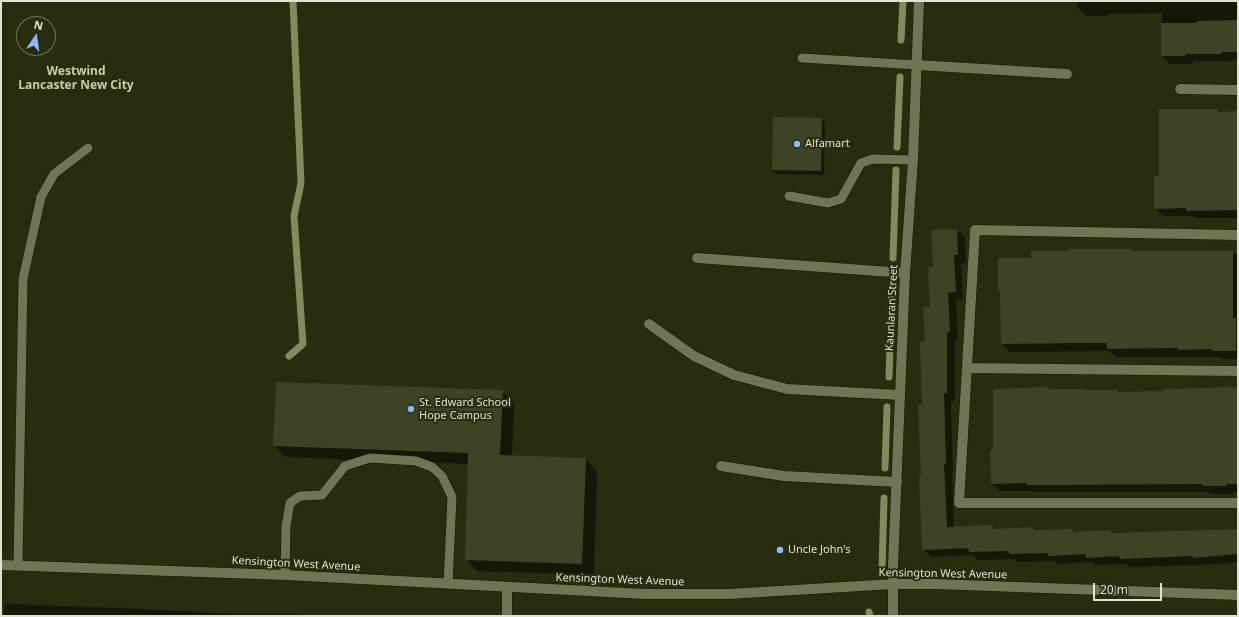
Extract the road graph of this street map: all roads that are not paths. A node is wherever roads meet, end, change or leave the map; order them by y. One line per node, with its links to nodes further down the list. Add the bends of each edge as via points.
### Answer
1 (919, 1): 3 (street, Kaunlaran Street)
2 (802, 58): 3 (lane)
3 (917, 65): 4 (street); 8 (street, Kaunlaran Street)
4 (1067, 74)
5 (1180, 89): 6 (street)
6 (1238, 90)
7 (88, 148): 21 (lane, via 54,174 41,197 23,279)
8 (913, 160): 9 (lane, via 873,159 861,163 840,199 828,202); 12 (street, Kaunlaran Street)
9 (789, 196)
10 (1238, 235): 14 (street, via 975,230)
11 (697, 258): 12 (street)
12 (905, 273): 16 (street, Kaunlaran Street)
13 (649, 324): 16 (street, via 694,356 734,375 788,389)
14 (967, 368): 15 (street); 19 (street, via 959,503)
15 (1238, 371)
16 (900, 395): 18 (street, Kaunlaran Street)
17 (721, 466): 18 (street, via 784,476)
18 (897, 482): 24 (street, Kaunlaran Street)
19 (1238, 503)
20 (1, 565): 21 (street, Kensington West Avenue)
21 (18, 565): 22 (street, Kensington West Avenue)
22 (285, 575): 23 (street, Kensington West Avenue); 23 (lane, via 286,526 290,503 300,496 322,496 345,466 370,458 416,461 432,467 442,476 452,497)
23 (448, 584): 25 (street, Kensington West Avenue)
24 (893, 584): 25 (street, Kensington West Avenue, via 721,594 645,594); 26 (street, Kensington West Avenue); 28 (street, Kaunlaran Street)
25 (507, 588): 27 (street)
26 (1238, 595)
27 (507, 616)
28 (893, 616)

